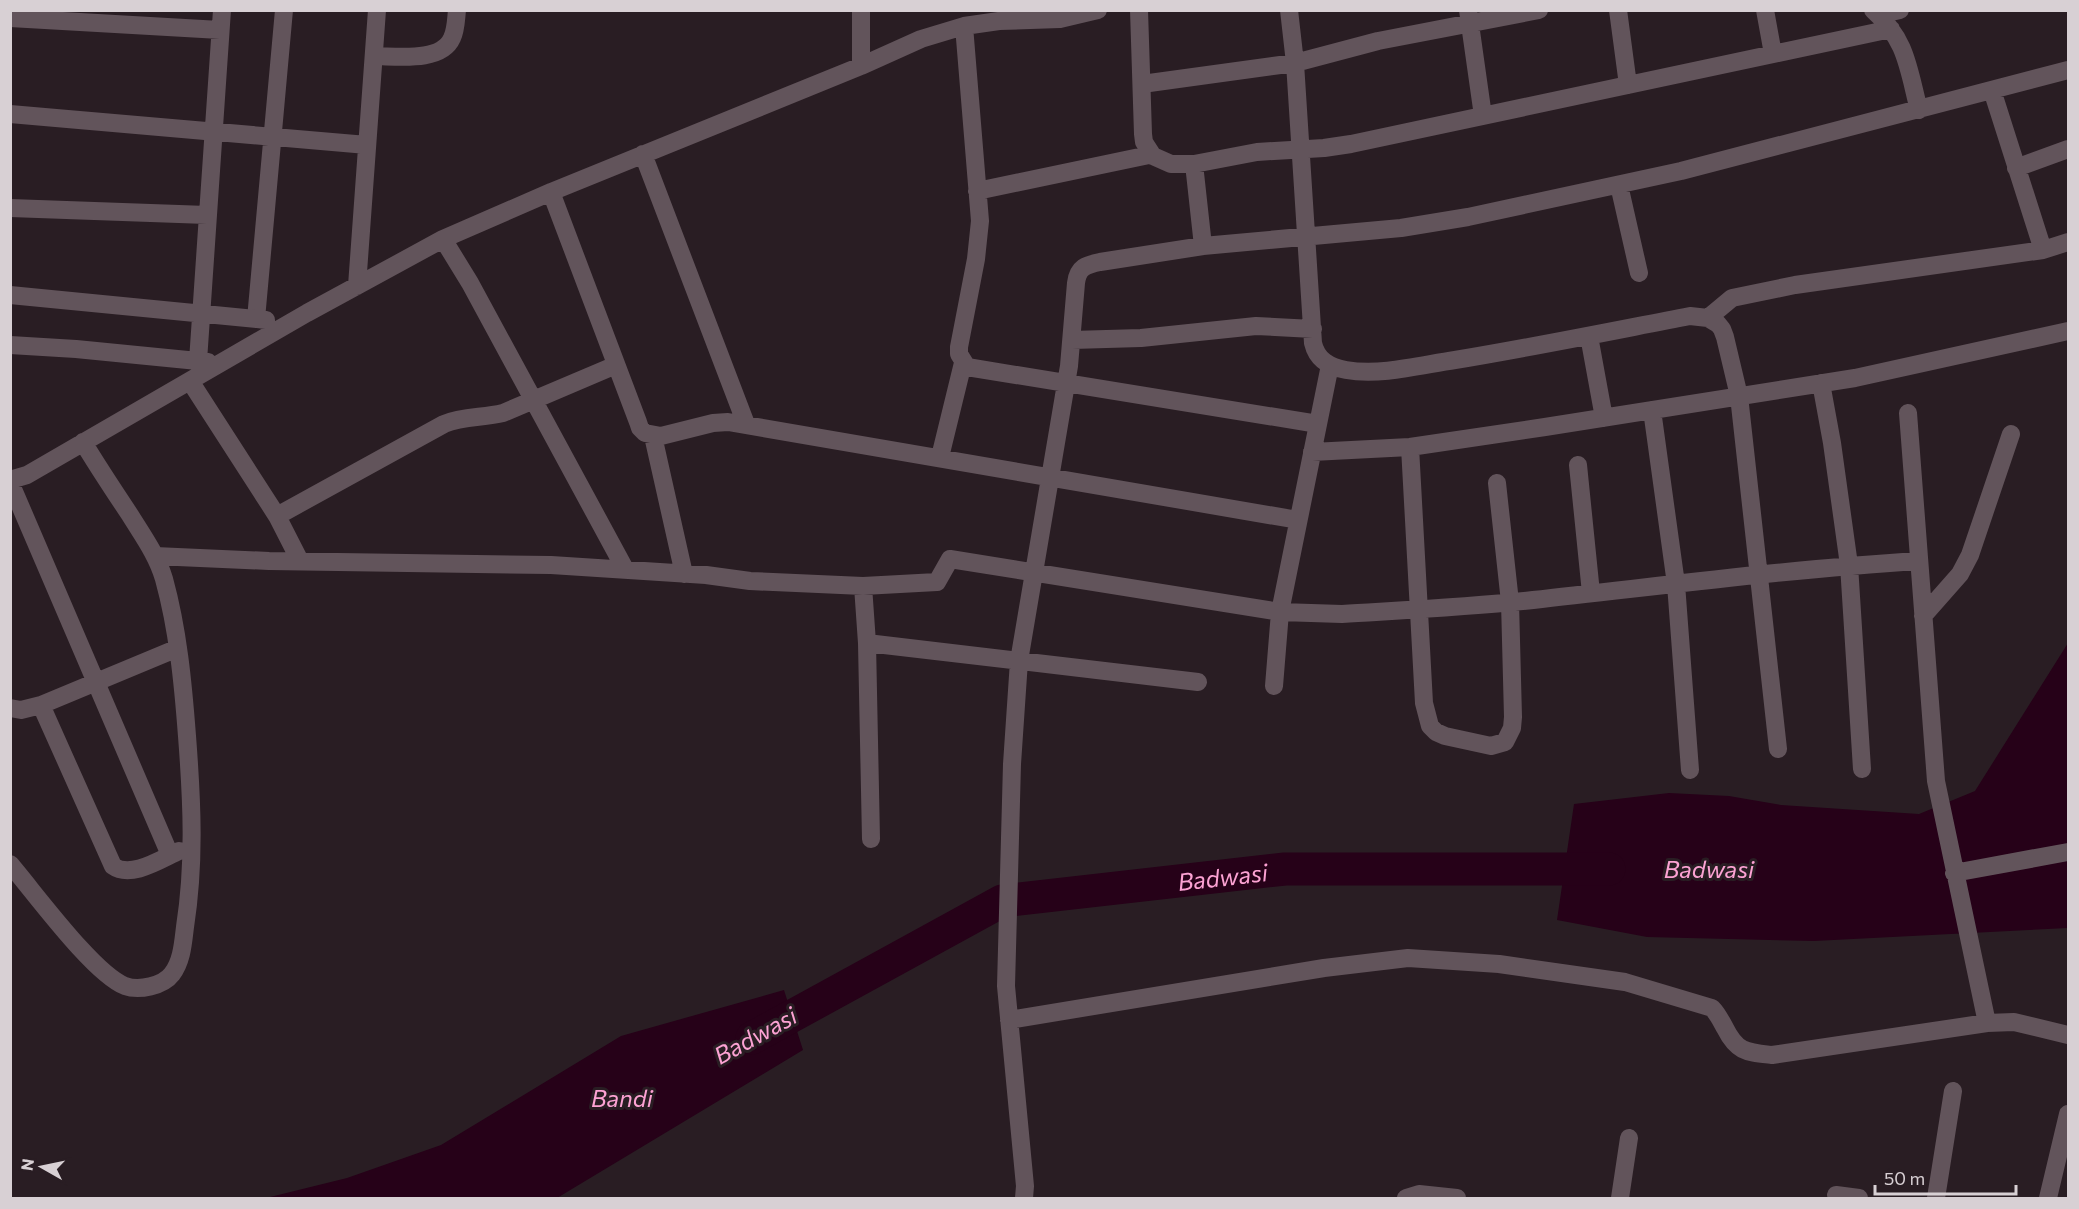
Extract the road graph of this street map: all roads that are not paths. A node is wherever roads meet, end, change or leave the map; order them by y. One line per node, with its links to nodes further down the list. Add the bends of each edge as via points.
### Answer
1 (222, 10): 18 (street)
2 (284, 10): 31 (street)
3 (377, 10): 20 (street)
4 (457, 10): 20 (street, via 453,36 443,50 428,55)
5 (861, 10): 22 (street)
6 (1098, 10): 13 (street, via 1060,19)
7 (1139, 10): 24 (street)
8 (1289, 10): 21 (street)
9 (1539, 10): 14 (street)
10 (1618, 10): 25 (street)
11 (1766, 10): 19 (street)
12 (1900, 10): 16 (street)
13 (1003, 16): 17 (street)
14 (1469, 17): 21 (street); 29 (street)
15 (10, 18): 18 (street)
16 (1881, 18): 19 (street); 27 (street, via 1902,46)
17 (964, 26): 22 (street, via 921,39); 40 (street)
18 (220, 30): 30 (street)
19 (1773, 54): 25 (street)
20 (374, 56): 32 (street)
21 (1295, 63): 24 (street); 34 (street)
22 (861, 66): 35 (street)
23 (2068, 70): 26 (street)
24 (1142, 84): 36 (street, via 1144,142)
25 (1628, 85): 29 (street)
26 (1992, 90): 27 (street); 38 (street)
27 (1919, 110): 39 (street)
28 (10, 114): 30 (street)
29 (1484, 116): 34 (street, via 1351,144)
30 (212, 132): 31 (street); 43 (street)
31 (273, 136): 32 (street); 54 (street)
32 (367, 145): 50 (street)
33 (2068, 149): 38 (street)
34 (1301, 150): 37 (street, via 1257,152); 44 (street)
35 (643, 154): 41 (street); 74 (street)
36 (1153, 156): 37 (street, via 1171,164); 40 (street)
37 (1194, 164): 47 (street)
38 (2016, 168): 48 (street)
39 (1619, 185): 44 (street, via 1468,218); 49 (street)
40 (978, 191): 63 (street, via 979,238 959,346)
41 (551, 192): 45 (street); 64 (street)
42 (10, 207): 43 (street)
43 (207, 215): 52 (street)
44 (1307, 238): 47 (street); 56 (street)
45 (443, 239): 50 (street); 70 (street)
46 (2068, 242): 48 (street)
47 (1203, 246): 59 (street, via 1085,266 1077,275)
48 (2043, 250): 53 (street, via 1785,287 1732,298)
49 (1639, 273)
50 (357, 286): 55 (street)
51 (10, 295): 52 (street)
52 (202, 314): 54 (street); 61 (street)
53 (1708, 318): 58 (street, via 1690,316); 69 (street, via 1718,324 1725,337)
54 (256, 319): 55 (street)
55 (292, 322): 62 (street)
56 (1313, 329): 59 (street, via 1256,326 1141,338); 65 (street, via 1314,350)
57 (2068, 331): 68 (street)
58 (1589, 336): 65 (street, via 1371,371); 73 (street)
59 (1072, 340): 67 (street)
60 (10, 345): 61 (street)
61 (198, 361): 62 (street)
62 (222, 363): 66 (street)
63 (963, 363): 67 (street, via 972,369); 81 (street)
64 (616, 365): 70 (street); 77 (street, via 640,428)
65 (1330, 365): 75 (street)
66 (190, 381): 78 (street); 86 (street)
67 (1066, 383): 75 (street); 83 (street)
68 (1821, 383): 69 (street); 91 (street)
69 (1739, 396): 71 (street); 95 (street)
70 (534, 400): 86 (street, via 496,415 444,423); 92 (street)
71 (1652, 410): 73 (street); 96 (street)
72 (1908, 413): 90 (street)
73 (1604, 418): 79 (street)
74 (746, 424): 77 (street, via 713,423); 81 (street)
75 (1318, 424): 80 (street)
76 (2011, 434): 102 (street, via 1970,555 1960,574)
77 (653, 436): 94 (street)
78 (83, 442): 84 (street); 88 (street)
79 (1410, 447): 80 (street); 100 (street)
80 (1312, 452): 87 (street)
81 (940, 457): 83 (street)
82 (1578, 465): 98 (street)
83 (1052, 477): 87 (street); 93 (street)
84 (10, 481): 106 (street)
85 (1497, 483): 99 (street)
86 (277, 516): 89 (street)
87 (1298, 520): 101 (street)
88 (155, 556): 89 (street); 104 (street, via 164,579)
89 (300, 561): 92 (street)
90 (1919, 561): 91 (street); 102 (street)
91 (1849, 565): 95 (street); 112 (street)
92 (625, 569): 94 (street)
93 (1035, 572): 97 (street, via 950,560 937,582); 101 (street); 105 (street)
94 (684, 574): 97 (street)
95 (1758, 574): 96 (street); 111 (street)
96 (1676, 584): 98 (street); 113 (street)
97 (863, 586): 103 (street)
98 (1591, 593): 99 (street)
99 (1510, 602): 100 (street); 100 (street, via 1512,728 1505,742 1491,746 1445,736 1430,726 1424,703)
100 (1420, 608): 101 (street, via 1342,614)
101 (1280, 612): 108 (street)
102 (1923, 616): 119 (street, via 1936,781)
103 (867, 644): 105 (street); 114 (street)
104 (178, 648): 106 (street); 115 (street, via 193,816)
105 (1019, 661): 107 (street); 120 (street, via 1011,764 1006,986)
106 (95, 682): 109 (street); 117 (street)
107 (1198, 682)
108 (1274, 686)
109 (41, 705): 110 (street, via 21,710); 117 (street, via 113,866 118,870 134,869)
110 (10, 708)
111 (1778, 749)
112 (1862, 769)
113 (1690, 770)
114 (871, 839)
115 (192, 846): 117 (street); 118 (street, via 191,889 180,957 171,976 162,983 143,987 126,986 106,972)
116 (2068, 852): 119 (street)
117 (170, 855)
118 (10, 864)
119 (1953, 868): 121 (street)
120 (1009, 1020): 121 (street, via 1324,968 1408,958 1499,964 1625,982 1712,1008 1736,1047 1772,1055); 127 (street)
121 (1987, 1023): 122 (street, via 2014,1022)
122 (2068, 1035)
123 (1953, 1090): 132 (street)
124 (2068, 1114): 133 (street)
125 (1629, 1138): 130 (street)
126 (1836, 1195): 131 (street)
127 (1024, 1198)
128 (1406, 1198): 129 (street, via 1419,1194)
129 (1457, 1198)
130 (1620, 1198)
131 (1859, 1198)
132 (1936, 1198)
133 (2048, 1198)

